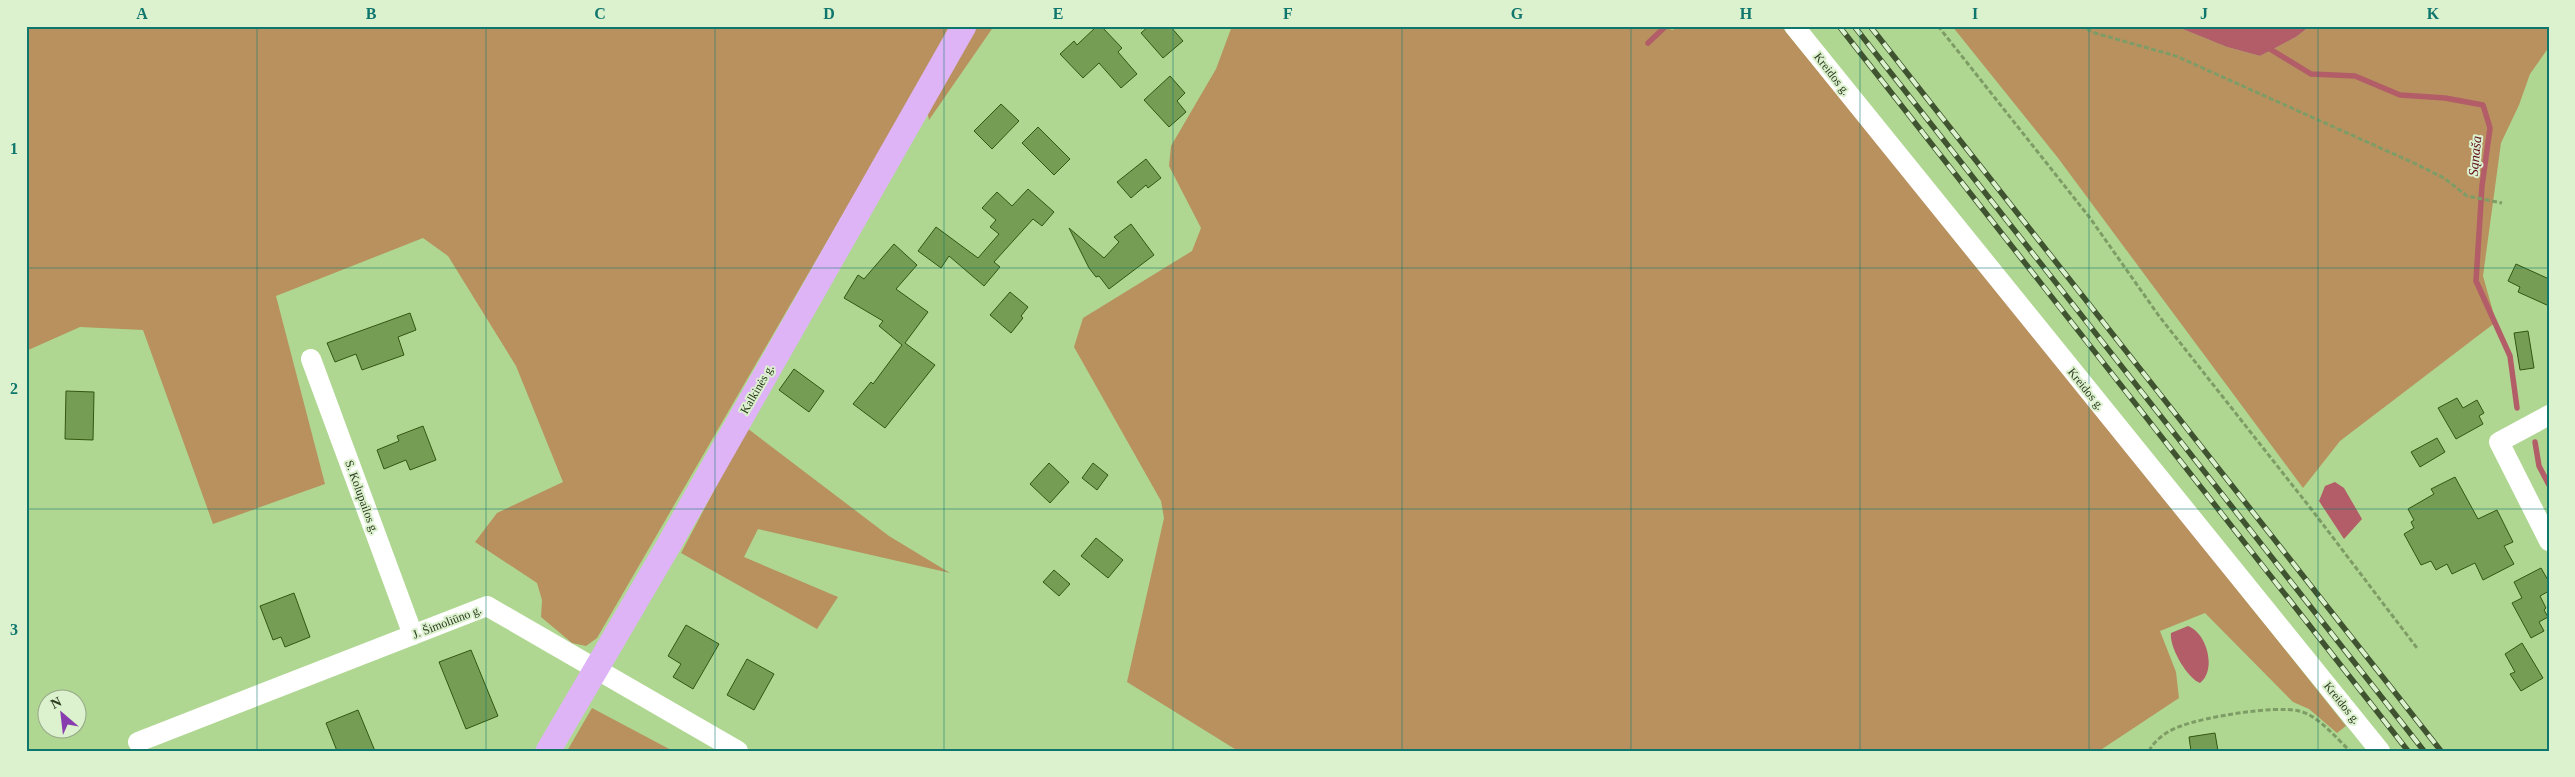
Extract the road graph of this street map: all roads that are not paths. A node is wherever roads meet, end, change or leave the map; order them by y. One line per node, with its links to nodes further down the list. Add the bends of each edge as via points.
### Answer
1 (964, 26): 7 (main road, Kalkinės g.)
2 (1794, 26): 11 (street, Kreidos g.)
3 (311, 359): 6 (street, S. Kolupailos g.)
4 (2549, 415): 5 (street, via 2499,442)
5 (2549, 541)
6 (412, 635): 7 (street, J. Šimoliūno g., via 487,606); 8 (street, J. Šimoliūno g.)
7 (596, 669): 9 (main road, Kalkinės g.); 10 (street, J. Šimoliūno g.)
8 (138, 742)
9 (548, 751)
10 (738, 751)
11 (2380, 751)

